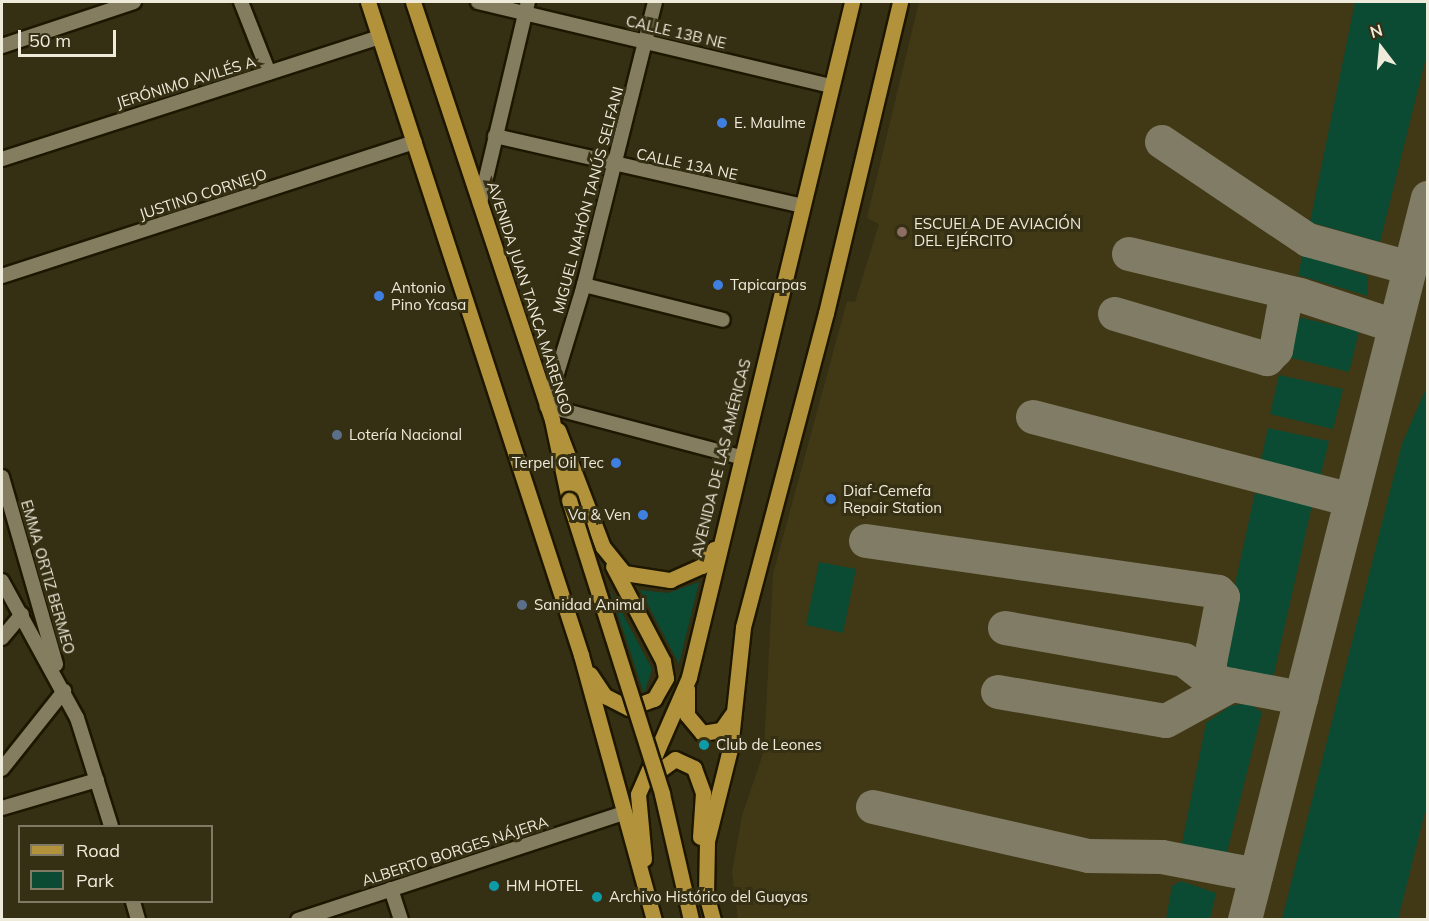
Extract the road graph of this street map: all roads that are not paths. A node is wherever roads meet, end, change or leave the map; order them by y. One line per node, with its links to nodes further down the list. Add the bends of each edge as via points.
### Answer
1 (134, 2): 12 (street)
2 (241, 2): 13 (street)
3 (368, 2): 10 (main road)
4 (413, 2): 19 (main road, AVENIDA JUAN TANCA MARENGO)
5 (478, 2): 9 (street, CALLE 13B NE)
6 (655, 2): 11 (street, MIGUEL NAHÓN TANÚS SELFANI)
7 (852, 2): 14 (main road, AVENIDA DE LAS AMÉRICAS)
8 (900, 2): 35 (main road, via 826,314 743,627)
9 (527, 7): 11 (street, CALLE 13B NE); 15 (street)
10 (380, 37): 13 (street, JERÓNIMO AVILÉS A); 16 (main road)
11 (646, 43): 14 (street, CALLE 13B NE); 18 (street, MIGUEL NAHÓN TANÚS SELFANI)
12 (2, 46)
13 (269, 73): 17 (street, JERÓNIMO AVILÉS A)
14 (831, 86): 20 (main road, AVENIDA DE LAS AMÉRICAS)
15 (495, 136): 18 (street, CALLE 13A NE); 19 (street)
16 (415, 142): 21 (street, JUSTINO CORNEJO); 32 (main road)
17 (2, 159)
18 (615, 165): 20 (street, CALLE 13A NE); 22 (street, MIGUEL NAHÓN TANÚS SELFANI)
19 (480, 203): 24 (main road, AVENIDA JUAN TANCA MARENGO)
20 (802, 206): 25 (main road, AVENIDA DE LAS AMÉRICAS)
21 (2, 276)
22 (584, 285): 23 (street); 24 (street, MIGUEL NAHÓN TANÚS SELFANI)
23 (723, 320)
24 (550, 412): 25 (street); 28 (main road, via 573,459); 48 (main road, AVENIDA JUAN TANCA MARENGO, bridge, via 569,500 662,794)
25 (740, 456): 27 (main road, AVENIDA DE LAS AMÉRICAS)
26 (2, 477): 34 (street, EMMA ORTIZ BERMEO)
27 (718, 537): 28 (main road, via 702,566 658,582 624,573); 33 (main road, AVENIDA DE LAS AMÉRICAS)
28 (603, 547): 32 (main road, via 663,661 663,687 647,704 622,706 597,687)
29 (2, 581): 30 (street)
30 (22, 614): 31 (street); 34 (street)
31 (2, 638)
32 (581, 655): 39 (main road)
33 (689, 677): 35 (main road, via 686,707 695,729 715,733); 39 (main road, AVENIDA DE LAS AMÉRICAS)
34 (63, 688): 36 (street); 37 (street)
35 (734, 710): 42 (main road, via 707,842)
36 (2, 769)
37 (97, 780): 38 (street); 40 (street)
38 (2, 808)
39 (629, 813): 41 (street, ALBERTO BORGES NÁJERA); 42 (main road, via 661,765 681,759 694,768 703,793); 47 (main road, AVENIDA DE LAS AMÉRICAS)
40 (111, 825)
41 (391, 889): 44 (street, ALBERTO BORGES NÁJERA); 46 (street)
42 (706, 894): 49 (main road)
43 (133, 903): 45 (street)
44 (308, 918)
45 (138, 920)
46 (401, 920)
47 (655, 920)
48 (691, 920)
49 (713, 920)

